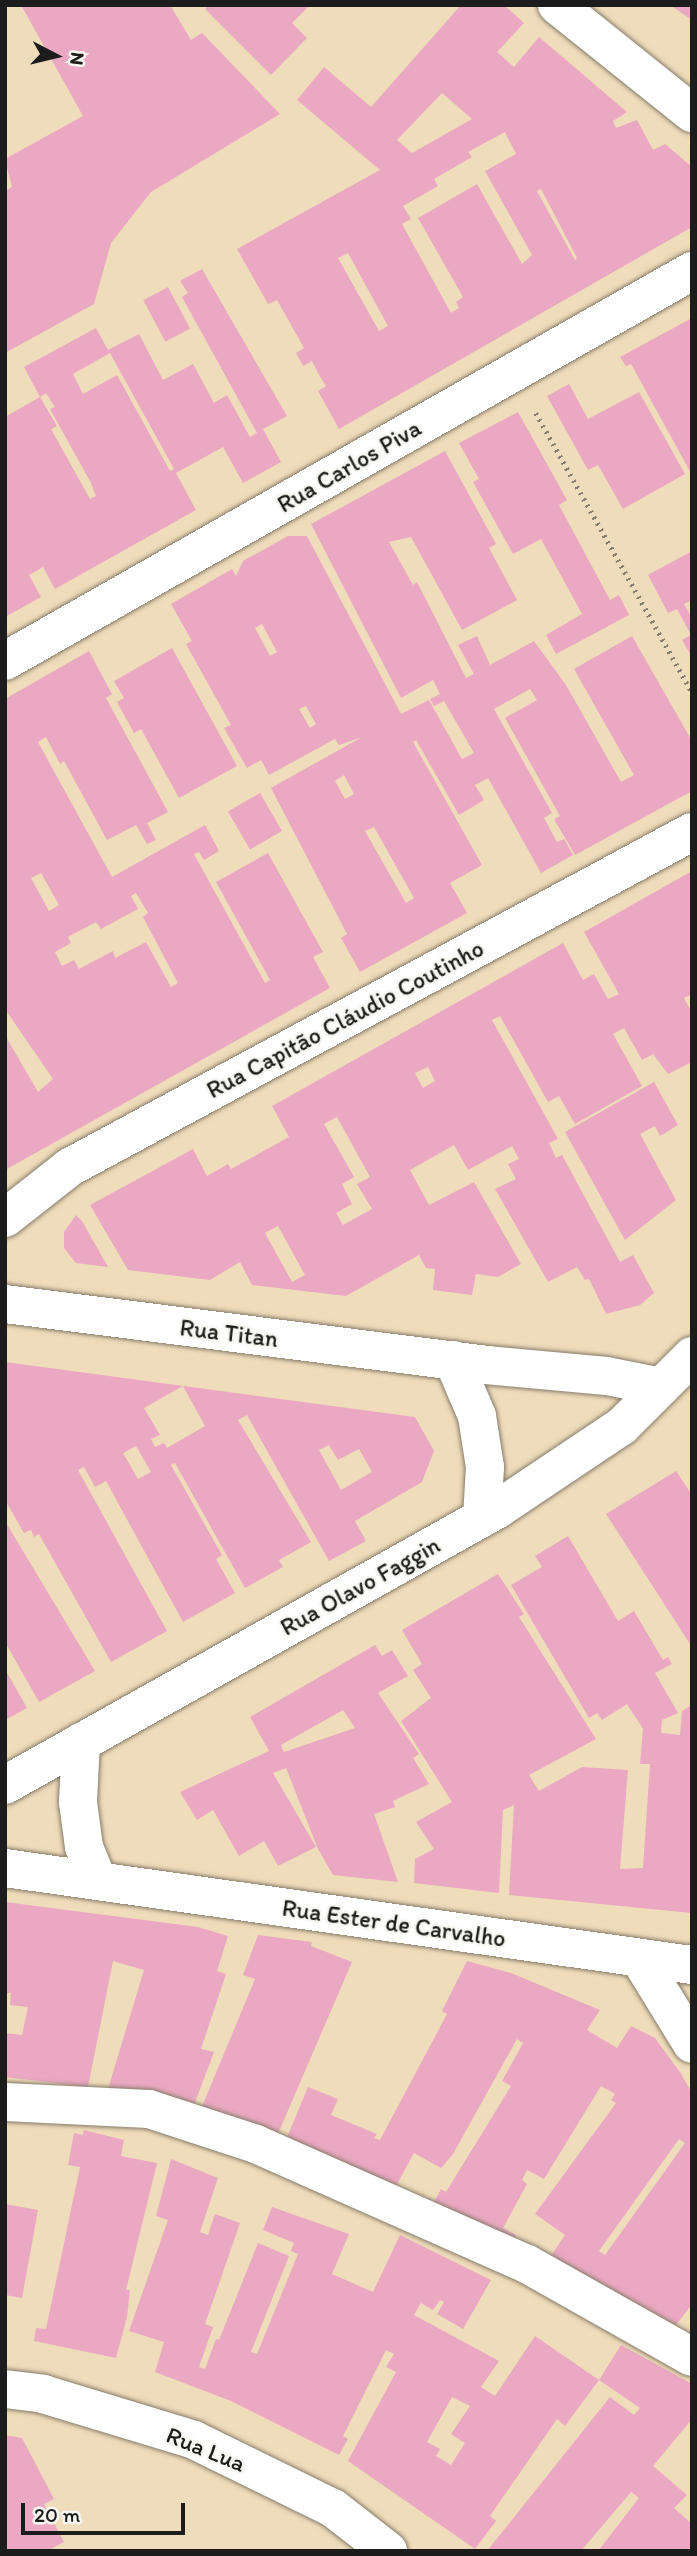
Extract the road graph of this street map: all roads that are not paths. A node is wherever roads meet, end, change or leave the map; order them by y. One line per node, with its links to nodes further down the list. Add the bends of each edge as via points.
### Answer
1 (557, 5): 2 (street)
2 (692, 113)
3 (692, 271): 4 (street, Rua Carlos Piva)
4 (5, 661)
5 (692, 832): 6 (street, Rua Capitão Cláudio Coutinho, via 71,1167)
6 (5, 1218)
7 (5, 1304): 9 (street, Rua Titan)
8 (692, 1356): 10 (street, Rua Olavo Faggin)
9 (453, 1360): 10 (street, Rua Titan, via 607,1376); 11 (street, via 478,1416 485,1467)
10 (661, 1387): 11 (street, Rua Olavo Faggin, via 622,1426)
11 (482, 1518): 12 (street, Rua Olavo Faggin)
12 (80, 1742): 13 (street, Rua Olavo Faggin); 15 (street, via 78,1802 84,1847)
13 (5, 1785)
14 (5, 1868): 15 (street, Rua Ester de Carvalho)
15 (97, 1880): 16 (street, Rua Ester de Carvalho)
16 (641, 1961): 17 (street, Rua Ester de Carvalho); 18 (street)
17 (692, 1965)
18 (692, 2044)
19 (5, 2102): 20 (street, via 149,2109 256,2144 527,2264)
20 (692, 2357)
21 (5, 2389): 22 (street, Rua Lua, via 43,2394 194,2440 333,2508)
22 (388, 2551)

